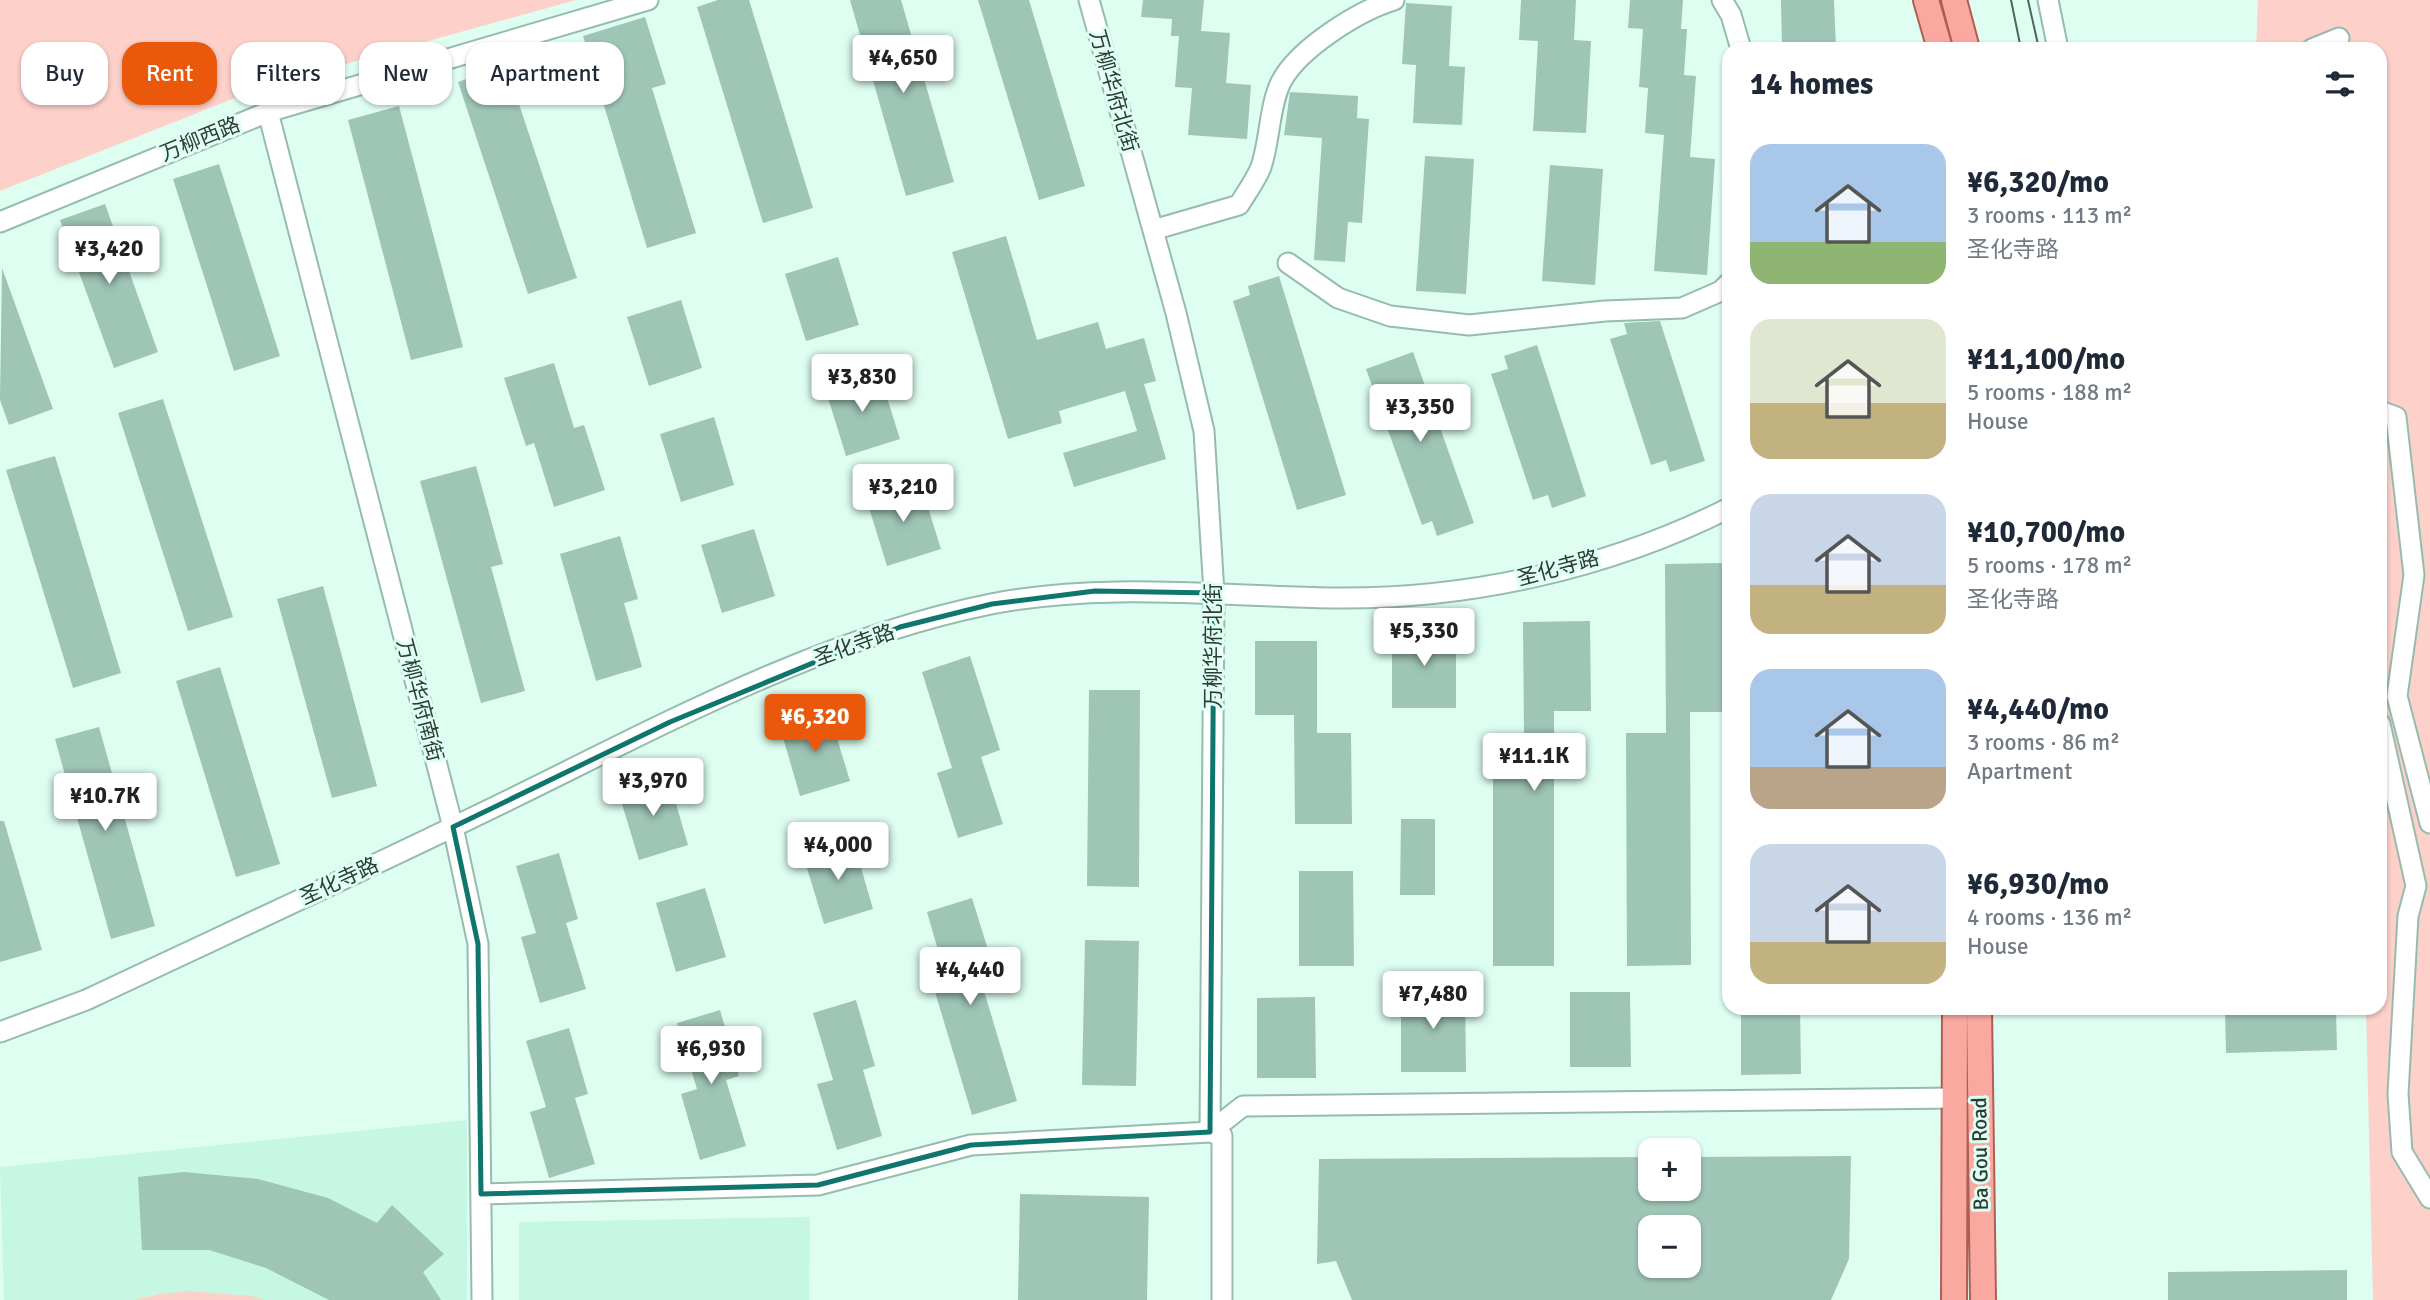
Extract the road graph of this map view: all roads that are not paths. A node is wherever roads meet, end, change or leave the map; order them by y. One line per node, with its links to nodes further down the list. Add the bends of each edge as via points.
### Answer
1 (648, 0): 14 (street, 万柳西路)
2 (1089, 0): 16 (street, 万柳华府北街)
3 (1394, 0): 16 (street, via 1327,35 1281,83 1260,169 1239,205)
4 (1722, 0): 9 (street)
5 (1926, 0): 10 (main road)
6 (1954, 0): 11 (main road)
7 (2048, 0): 12 (street)
8 (2339, 38): 13 (street)
9 (1739, 42)
10 (1938, 42)
11 (1965, 42)
12 (2057, 42)
13 (2329, 42)
14 (268, 112): 15 (street, 万柳西路); 24 (street, 万柳华府南街)
15 (0, 222)
16 (1153, 230): 21 (street, 万柳华府北街, via 1204,431)
17 (1288, 263): 18 (street, via 1338,298 1390,316 1469,325 1682,308)
18 (1722, 290)
19 (2387, 414): 23 (street, via 2396,417 2414,575 2397,696)
20 (1722, 512): 21 (street, 圣化寺路, via 1551,574 1453,591 1336,598)
21 (1214, 593): 24 (street, 圣化寺路, via 1094,591 992,604 900,627 783,671); 29 (street, 万柳华府北街)
22 (2387, 756): 31 (street, via 2416,886 2408,916 2398,1094 2402,1152)
23 (2430, 824)
24 (453, 827): 27 (street, 圣化寺路, via 86,1000); 30 (street, 万柳华府南街, via 478,944)
25 (1955, 1015): 28 (main road, Ba Gou Road)
26 (1979, 1015): 35 (main road, Ba Gou Road)
27 (0, 1032)
28 (1955, 1098): 29 (street, via 1243,1106); 34 (main road, Ba Gou Road)
29 (1210, 1132): 30 (street, via 971,1145 818,1185); 33 (street, 万柳华府北街, via 1222,1136)
30 (481, 1194): 32 (street, 万柳华府南街)
31 (2430, 1198)
32 (482, 1300)
33 (1222, 1300)
34 (1954, 1300)
35 (1983, 1300)

